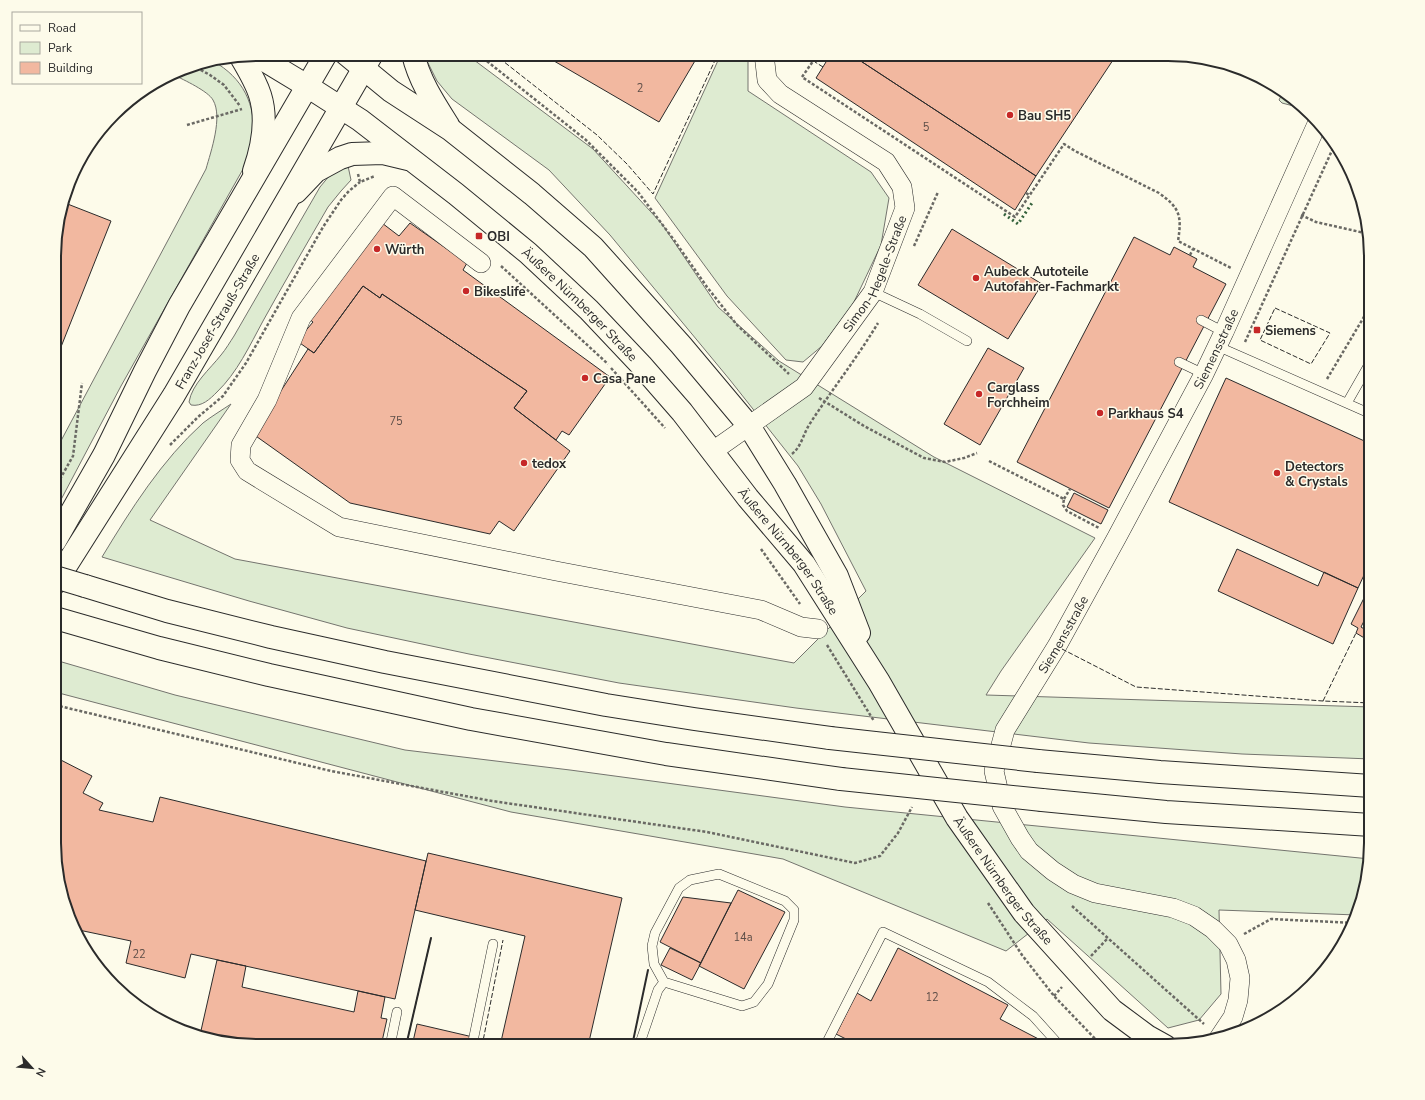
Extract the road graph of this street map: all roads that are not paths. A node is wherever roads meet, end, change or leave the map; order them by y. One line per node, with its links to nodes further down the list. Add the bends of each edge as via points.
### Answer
1 (243, 61): 12 (main road, via 260,94 262,104 263,136)
2 (266, 61): 7 (main road, Äußere Nürnberger Straße)
3 (322, 61): 7 (main road)
4 (368, 61): 8 (main road, Franz-Josef-Strauß-Straße); 10 (main road, Äußere Nürnberger Straße, via 391,91)
5 (414, 61): 10 (main road, via 428,93)
6 (765, 61): 15 (street, Simon-Hegele-Straße, via 767,80 780,94 886,162 902,187 905,208)
7 (307, 86): 8 (main road, Äußere Nürnberger Straße); 12 (main road)
8 (341, 108): 11 (main road, Äußere Nürnberger Straße); 13 (main road, Franz-Josef-Strauß-Straße)
9 (1315, 128): 17 (street, Siemensstraße)
10 (451, 130): 24 (main road, Äußere Nürnberger Straße, via 532,194 593,247)
11 (415, 161): 13 (main road, via 383,153 352,154 316,171); 25 (main road, Äußere Nürnberger Straße, via 528,253 589,310 641,364)
12 (250, 183): 26 (main road, via 178,306 104,455)
13 (286, 203): 27 (main road, Franz-Josef-Strauß-Straße, via 174,394)
14 (490, 264): 30 (street, via 393,196 301,318 267,400 241,445 240,460 247,471 339,527 761,610 802,627)
15 (873, 292): 18 (lane, via 920,314); 24 (street, Simon-Hegele-Straße, via 804,388)
16 (1201, 320): 17 (lane)
17 (1220, 339): 21 (street, Siemensstraße); 22 (lane, via 1239,356)
18 (967, 341)
19 (1179, 362): 21 (lane)
20 (1364, 373): 22 (lane)
21 (1204, 374): 37 (street, Siemensstraße, via 1117,537 1005,730 994,771 1002,806 1029,851 1053,871 1073,884 1095,893 1173,908 1194,916 1213,928 1228,944 1236,960 1240,978 1233,1017)
22 (1347, 403): 23 (lane)
23 (1364, 411)
24 (749, 426): 25 (street, Simon-Hegele-Straße); 31 (main road, Äußere Nürnberger Straße, via 837,576)
25 (713, 451): 31 (main road, Äußere Nürnberger Straße, via 748,498 804,564)
26 (61, 530)
27 (61, 573)
28 (61, 579): 32 (main road, bridge, via 167,611 271,637 606,705 694,719 830,738 1038,761)
29 (61, 620): 33 (main road, bridge, via 159,648 269,675 470,719 666,754 841,779 1042,800 1166,812)
30 (818, 630)
31 (879, 682): 43 (main road, Äußere Nürnberger Straße, via 957,818 1024,913 1112,1010)
32 (1364, 786)
33 (1364, 825)
34 (493, 944): 39 (lane)
35 (664, 982): 35 (lane, via 742,1006 754,1002 768,984 794,920 794,910 785,901 719,874 690,880 679,888 655,933 652,946 654,964); 40 (lane, via 658,990)
36 (397, 1012): 38 (lane)
37 (1224, 1031)
38 (391, 1039)
39 (473, 1039)
40 (641, 1039)
41 (829, 1039): 42 (lane, via 883,932 988,982 1033,1016)
42 (1054, 1039)
43 (1152, 1039)

